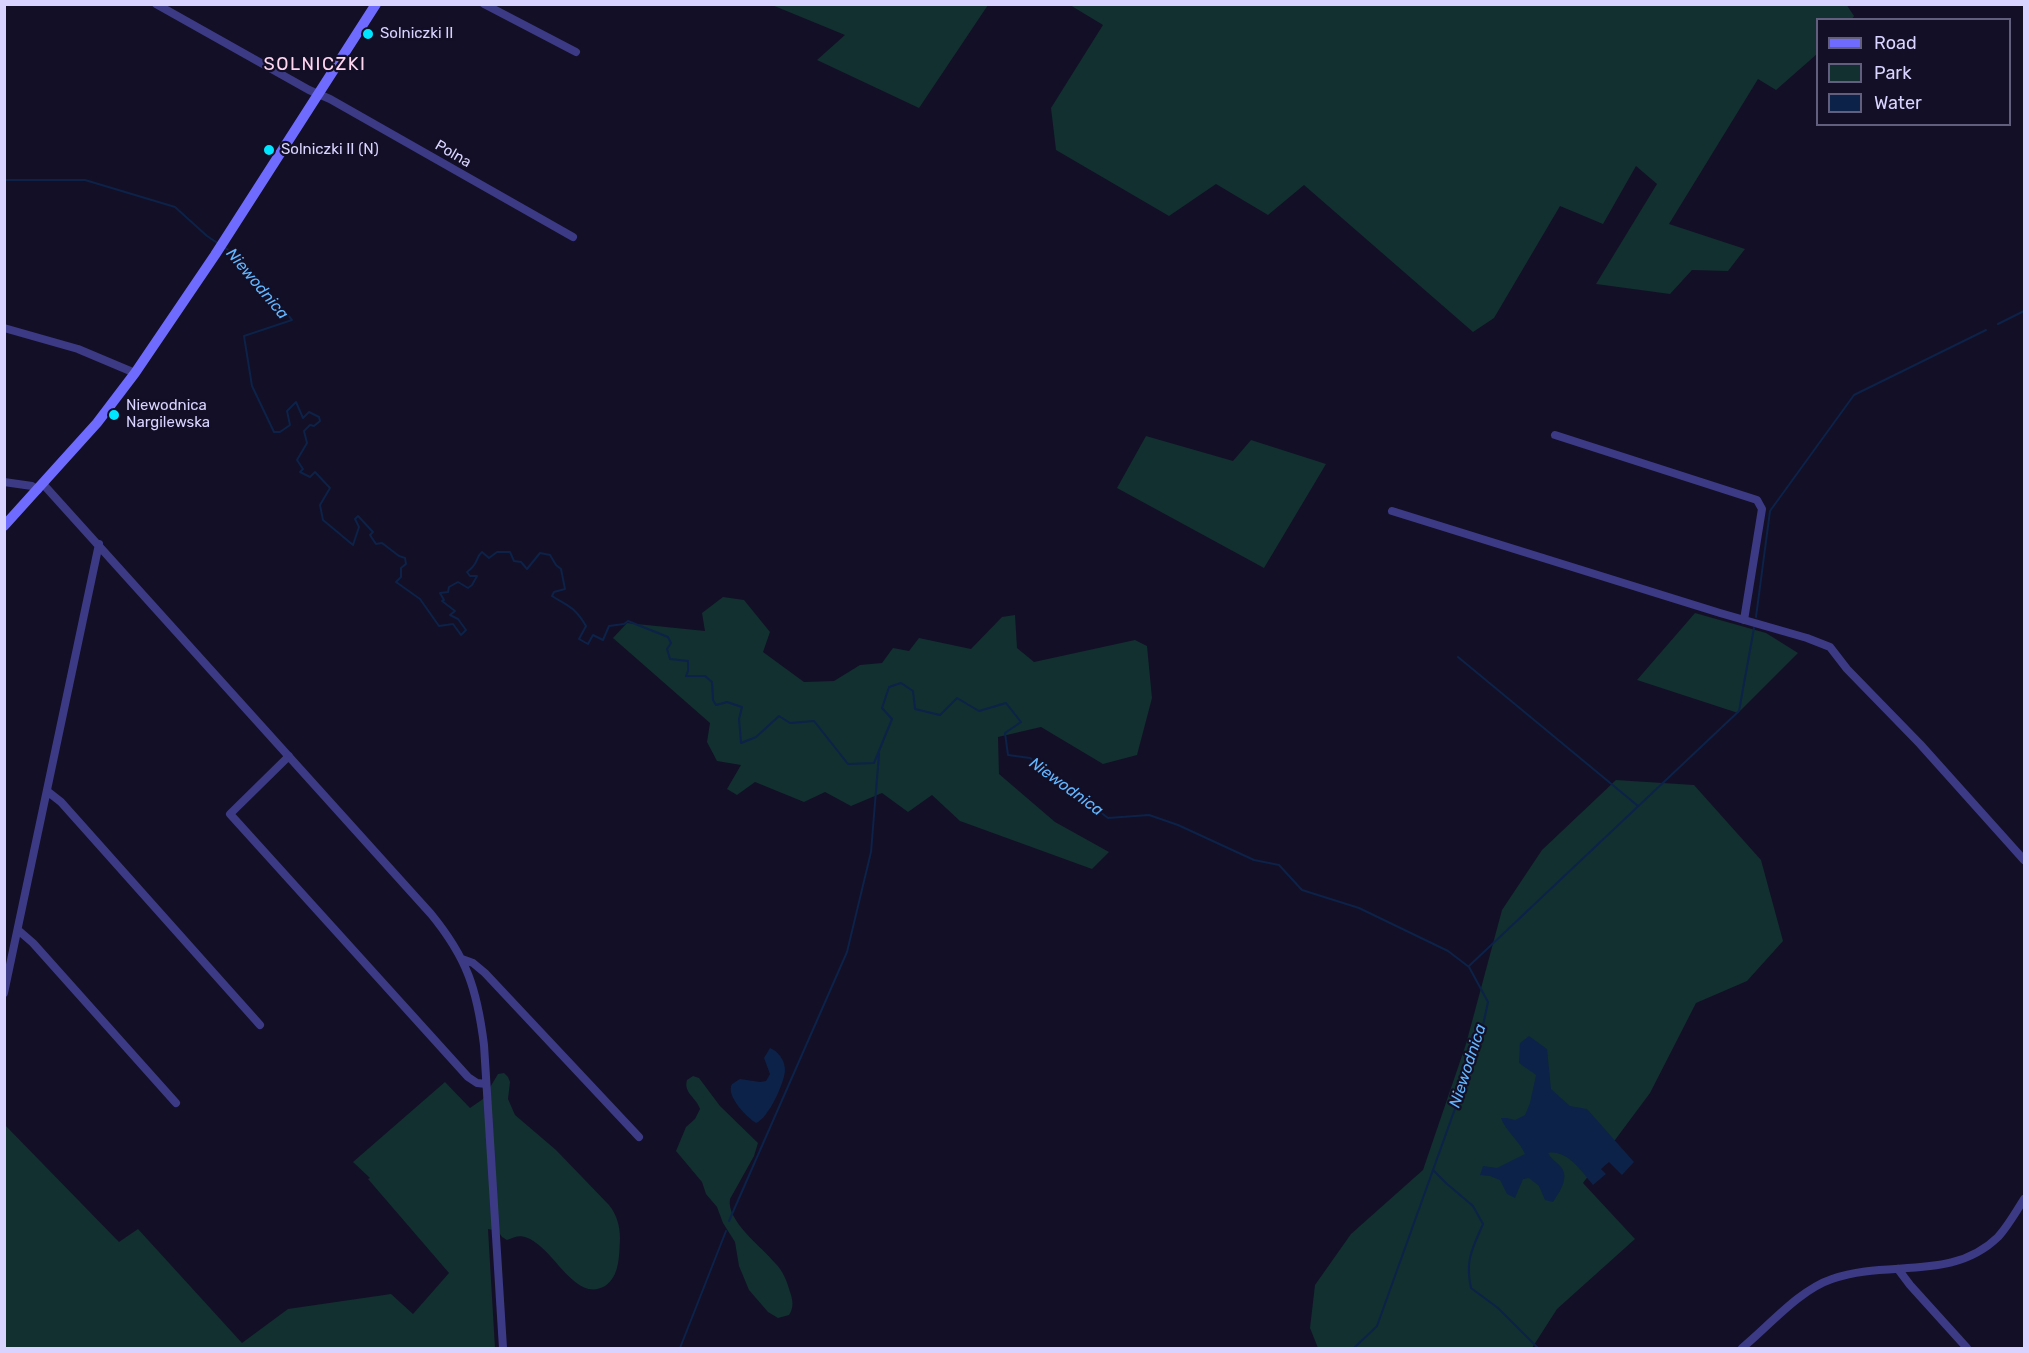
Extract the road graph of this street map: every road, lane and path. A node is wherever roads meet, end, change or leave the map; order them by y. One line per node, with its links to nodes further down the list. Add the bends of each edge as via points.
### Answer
1 (156, 4): 5 (street, Polna)
2 (376, 4): 5 (street)
3 (484, 4): 4 (street)
4 (576, 52)
5 (319, 94): 6 (street, Polna); 8 (street)
6 (573, 237)
7 (4, 328): 8 (street, via 78,349)
8 (135, 374): 11 (street, via 98,423)
9 (1555, 435): 15 (street, via 1757,500 1762,509)
10 (4, 482): 11 (street)
11 (40, 487): 13 (street); 14 (street)
12 (1392, 511): 15 (street)
13 (4, 526)
14 (99, 544): 16 (street); 17 (street)
15 (1744, 620): 18 (street, via 1830,648)
16 (290, 756): 20 (street, via 431,914); 23 (street, via 230,814 468,1077)
17 (47, 791): 19 (street); 22 (street)
18 (2025, 860)
19 (18, 930): 21 (street); 24 (street)
20 (462, 959): 23 (street, via 479,1008); 25 (street, via 485,973)
21 (4, 993)
22 (260, 1025)
23 (486, 1084): 28 (street)
24 (176, 1103)
25 (639, 1137)
26 (2025, 1199): 27 (street, via 1999,1236 1968,1257 1926,1268)
27 (1898, 1269): 29 (street, via 1860,1272 1818,1285); 30 (street)
28 (503, 1348)
29 (1742, 1348)
30 (1967, 1348)

